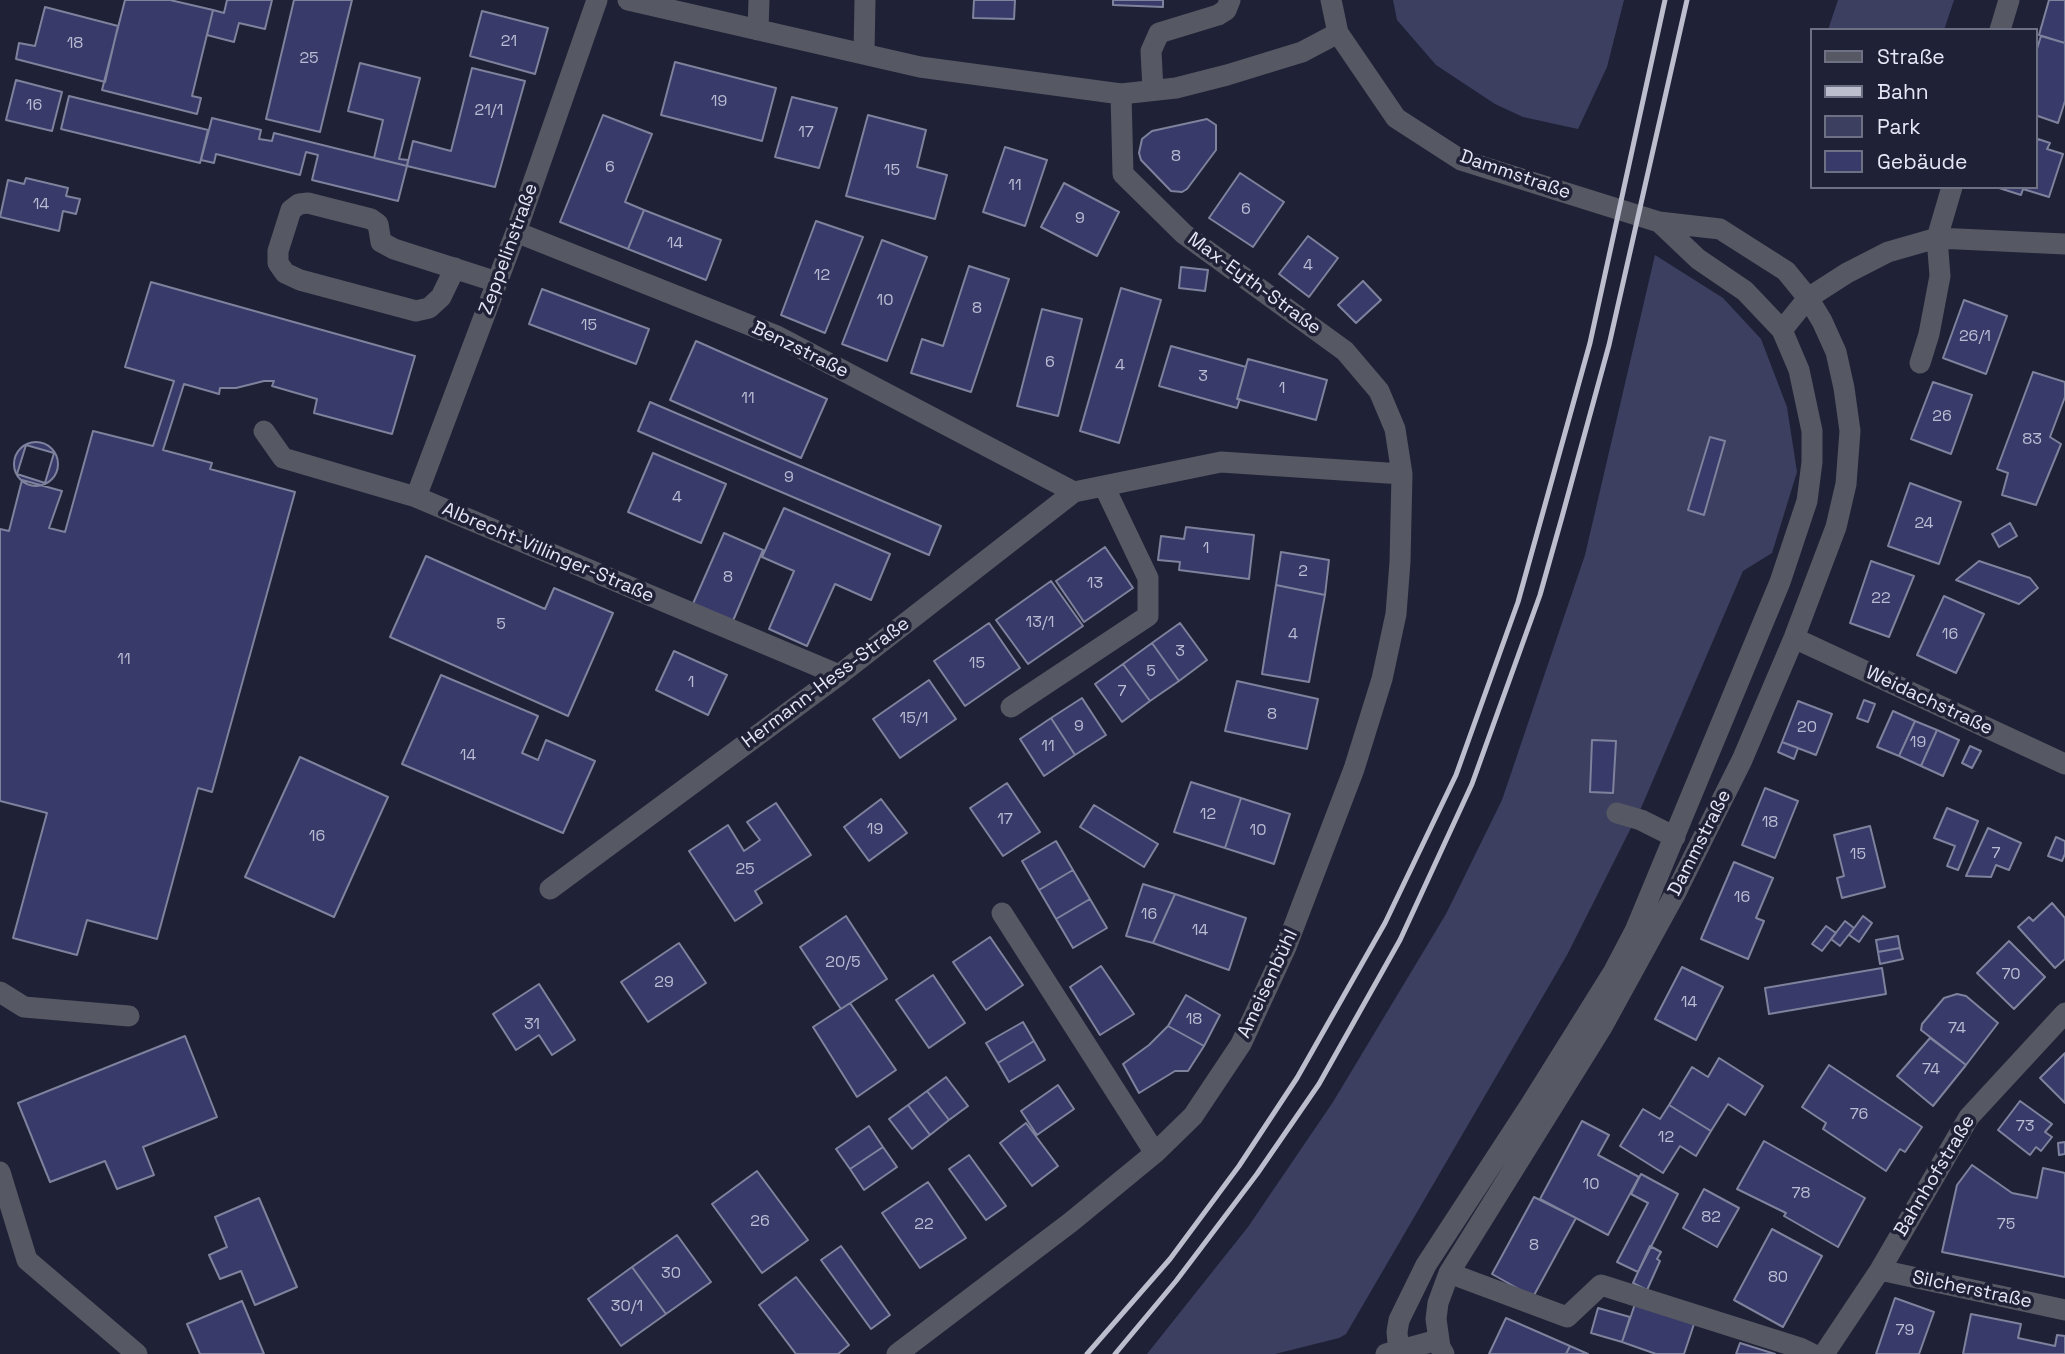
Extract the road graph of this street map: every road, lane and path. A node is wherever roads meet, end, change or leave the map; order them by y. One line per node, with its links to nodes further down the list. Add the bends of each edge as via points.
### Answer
1 (597, 0): 16 (street, Zeppelinstraße)
2 (628, 0): 9 (street)
3 (759, 0): 9 (street)
4 (865, 0): 11 (street)
5 (1230, 0): 12 (street, via 1218,15 1159,33 1151,51)
6 (1331, 0): 10 (street)
7 (2009, 0): 8 (street)
8 (2001, 28)
9 (758, 30): 11 (street)
10 (1338, 33): 12 (street, via 1302,52 1227,75); 15 (street, Dammstraße, via 1396,118 1461,160)
11 (864, 54): 13 (street, via 920,67)
12 (1153, 90): 13 (street)
13 (1121, 94): 25 (street, Max-Eyth-Straße, via 1123,174 1184,234 1345,351 1379,391 1395,429)
14 (1951, 189): 17 (street)
15 (1659, 222): 21 (street, Dammstraße, via 1720,229 1786,271); 22 (street, Dammstraße, via 1698,259 1745,291)
16 (516, 232): 20 (street, Zeppelinstraße); 27 (street, Benzstraße, via 777,336)
17 (1937, 238): 18 (street); 21 (street, via 1888,252); 23 (street, via 1940,276)
18 (2065, 244)
19 (455, 268): 19 (street, via 381,242 378,224 371,219 308,203 291,210 278,251 278,263 285,273 416,311 429,308 441,297); 20 (street)
20 (497, 282): 28 (street, Zeppelinstraße)
21 (1808, 298): 22 (street); 29 (street, Dammstraße, via 1836,352 1850,454 1836,527)
22 (1782, 330): 34 (street, Dammstraße, via 1799,370 1812,431 1807,501 1780,582)
23 (1920, 363)
24 (264, 430): 28 (street, Albrecht-Villinger-Straße, via 283,458)
25 (1402, 474): 26 (street, Hermann-Hess-Straße, via 1221,462); 40 (street, Ameisenbühl, via 1393,627 1382,679 1328,842 1241,1044 1193,1116)
26 (1104, 486): 27 (street, Hermann-Hess-Straße); 31 (street, via 1148,578 1148,616)
27 (1074, 492): 30 (street, Hermann-Hess-Straße)
28 (416, 497): 30 (street, Albrecht-Villinger-Straße)
29 (1794, 638): 32 (street, Weidachstraße); 43 (street, Dammstraße, via 1742,760 1602,1027)
30 (839, 675): 35 (street, Hermann-Hess-Straße)
31 (1011, 707)
32 (2065, 764)
33 (1617, 813): 34 (street)
34 (1675, 837): 46 (street, Dammstraße, via 1614,971 1426,1265 1399,1320)
35 (550, 889)
36 (1002, 913): 40 (street)
37 (0, 992): 39 (street, via 24,1007)
38 (2065, 1013): 42 (street, Bahnhofstraße, via 1969,1117)
39 (129, 1016)
40 (1155, 1153): 48 (street, Ameisenbühl)
41 (0, 1172): 47 (street, via 27,1260)
42 (1880, 1270): 44 (street, Silcherstraße); 50 (street, Bahnhofstraße)
43 (1449, 1273): 45 (street, Dammstraße, via 1436,1319); 49 (street, via 1567,1317 1601,1285)
44 (2065, 1310)
45 (1441, 1347): 46 (street)
46 (1394, 1352)
47 (137, 1354)
48 (897, 1354)
49 (1812, 1354)
50 (1824, 1354)

